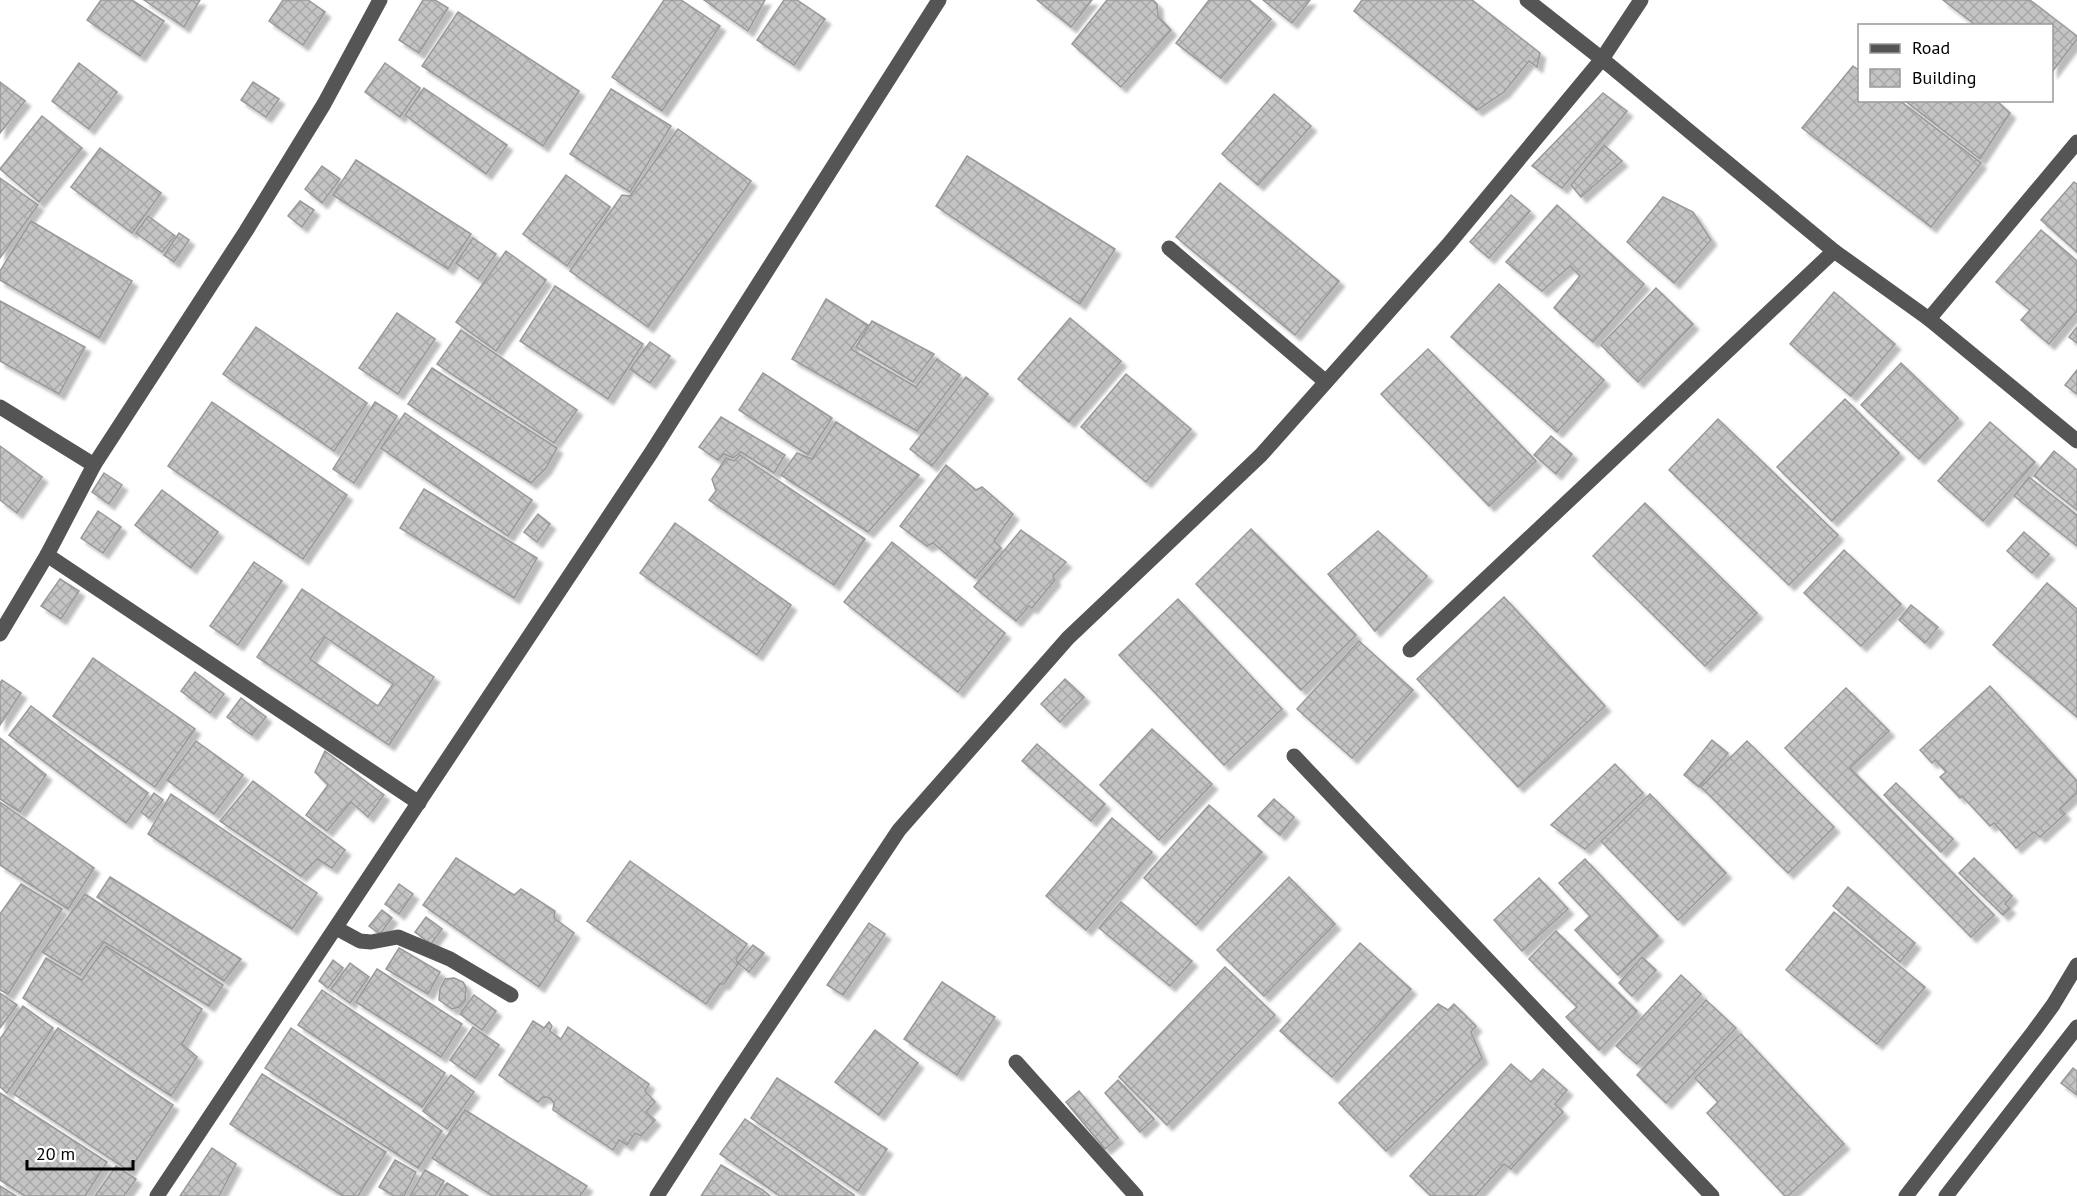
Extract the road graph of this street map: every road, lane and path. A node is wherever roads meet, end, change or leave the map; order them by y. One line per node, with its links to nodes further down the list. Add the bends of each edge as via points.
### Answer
1 (380, 0): 13 (street, via 324,104)
2 (939, 0): 18 (street, via 651,453)
3 (1527, 0): 5 (street)
4 (1641, 0): 5 (street)
5 (1602, 59): 8 (street); 10 (street, via 1447,246)
6 (2077, 142): 9 (street)
7 (1169, 248): 10 (street)
8 (1834, 251): 9 (street); 16 (street)
9 (1929, 319): 12 (street)
10 (1326, 381): 25 (street, via 1260,455 1068,638 899,830)
11 (0, 407): 13 (street)
12 (2077, 441)
13 (94, 465): 14 (street)
14 (47, 555): 15 (street); 18 (street)
15 (0, 634)
16 (1410, 650)
17 (1294, 756): 27 (street)
18 (419, 803): 19 (street)
19 (336, 928): 21 (street, via 371,942 398,937 450,960); 24 (street)
20 (2077, 965): 28 (street, via 2034,1031)
21 (511, 995)
22 (2077, 1027): 29 (street)
23 (1016, 1062): 26 (street)
24 (157, 1196)
25 (657, 1196)
26 (1136, 1196)
27 (1712, 1196)
28 (1906, 1196)
29 (1946, 1196)

